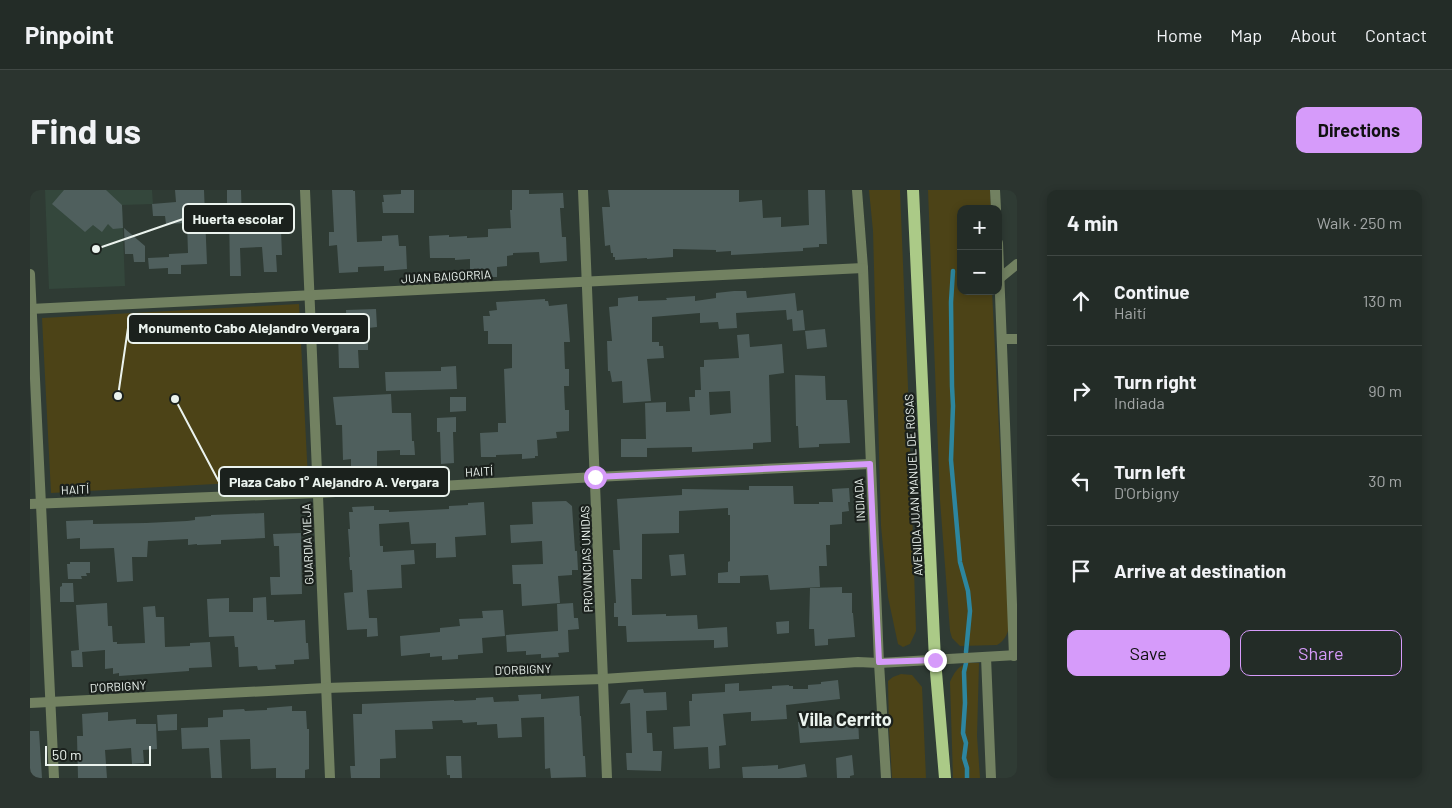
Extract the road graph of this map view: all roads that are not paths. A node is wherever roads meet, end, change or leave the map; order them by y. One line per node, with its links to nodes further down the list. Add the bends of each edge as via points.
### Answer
1 (305, 190): 12 (street, GUARDIA VIEJA)
2 (583, 190): 11 (street, PROVINCIAS UNIDAS)
3 (857, 190): 8 (street, INDIADA)
4 (913, 190): 24 (main road, AVENIDA JUAN MANUEL DE ROSAS)
5 (995, 190): 6 (street)
6 (996, 205)
7 (1017, 264): 10 (street)
8 (863, 268): 11 (street, JUAN BAIGORRIA); 18 (street, INDIADA)
9 (30, 274): 14 (street)
10 (1002, 276)
11 (587, 282): 12 (street, JUAN BAIGORRIA); 19 (street, PROVINCIAS UNIDAS)
12 (310, 295): 14 (street, JUAN BAIGORRIA); 20 (street, GUARDIA VIEJA)
13 (1001, 295): 15 (street)
14 (31, 309): 21 (street)
15 (1002, 339): 16 (street); 17 (street)
16 (1017, 339)
17 (1012, 457): 22 (street)
18 (870, 464): 19 (street, HAITÍ); 25 (street, INDIADA)
19 (595, 477): 20 (street, HAITÍ); 26 (street, PROVINCIAS UNIDAS)
20 (318, 493): 21 (street, HAITÍ); 27 (street, GUARDIA VIEJA)
21 (35, 503): 28 (street)
22 (1015, 655): 23 (street, D'ORBIGNY)
23 (986, 656): 24 (street, D'ORBIGNY); 35 (street)
24 (935, 660): 25 (street, D'ORBIGNY); 34 (main road, AVENIDA JUAN MANUEL DE ROSAS)
25 (879, 662): 26 (street, D'ORBIGNY); 33 (street, INDIADA)
26 (603, 679): 27 (street, D'ORBIGNY); 32 (street, PROVINCIAS UNIDAS)
27 (326, 688): 28 (street, D'ORBIGNY); 31 (street, GUARDIA VIEJA)
28 (50, 702): 29 (street, D'ORBIGNY); 30 (street)
29 (30, 703)
30 (54, 778)
31 (330, 778)
32 (607, 778)
33 (886, 778)
34 (945, 778)
35 (991, 778)

